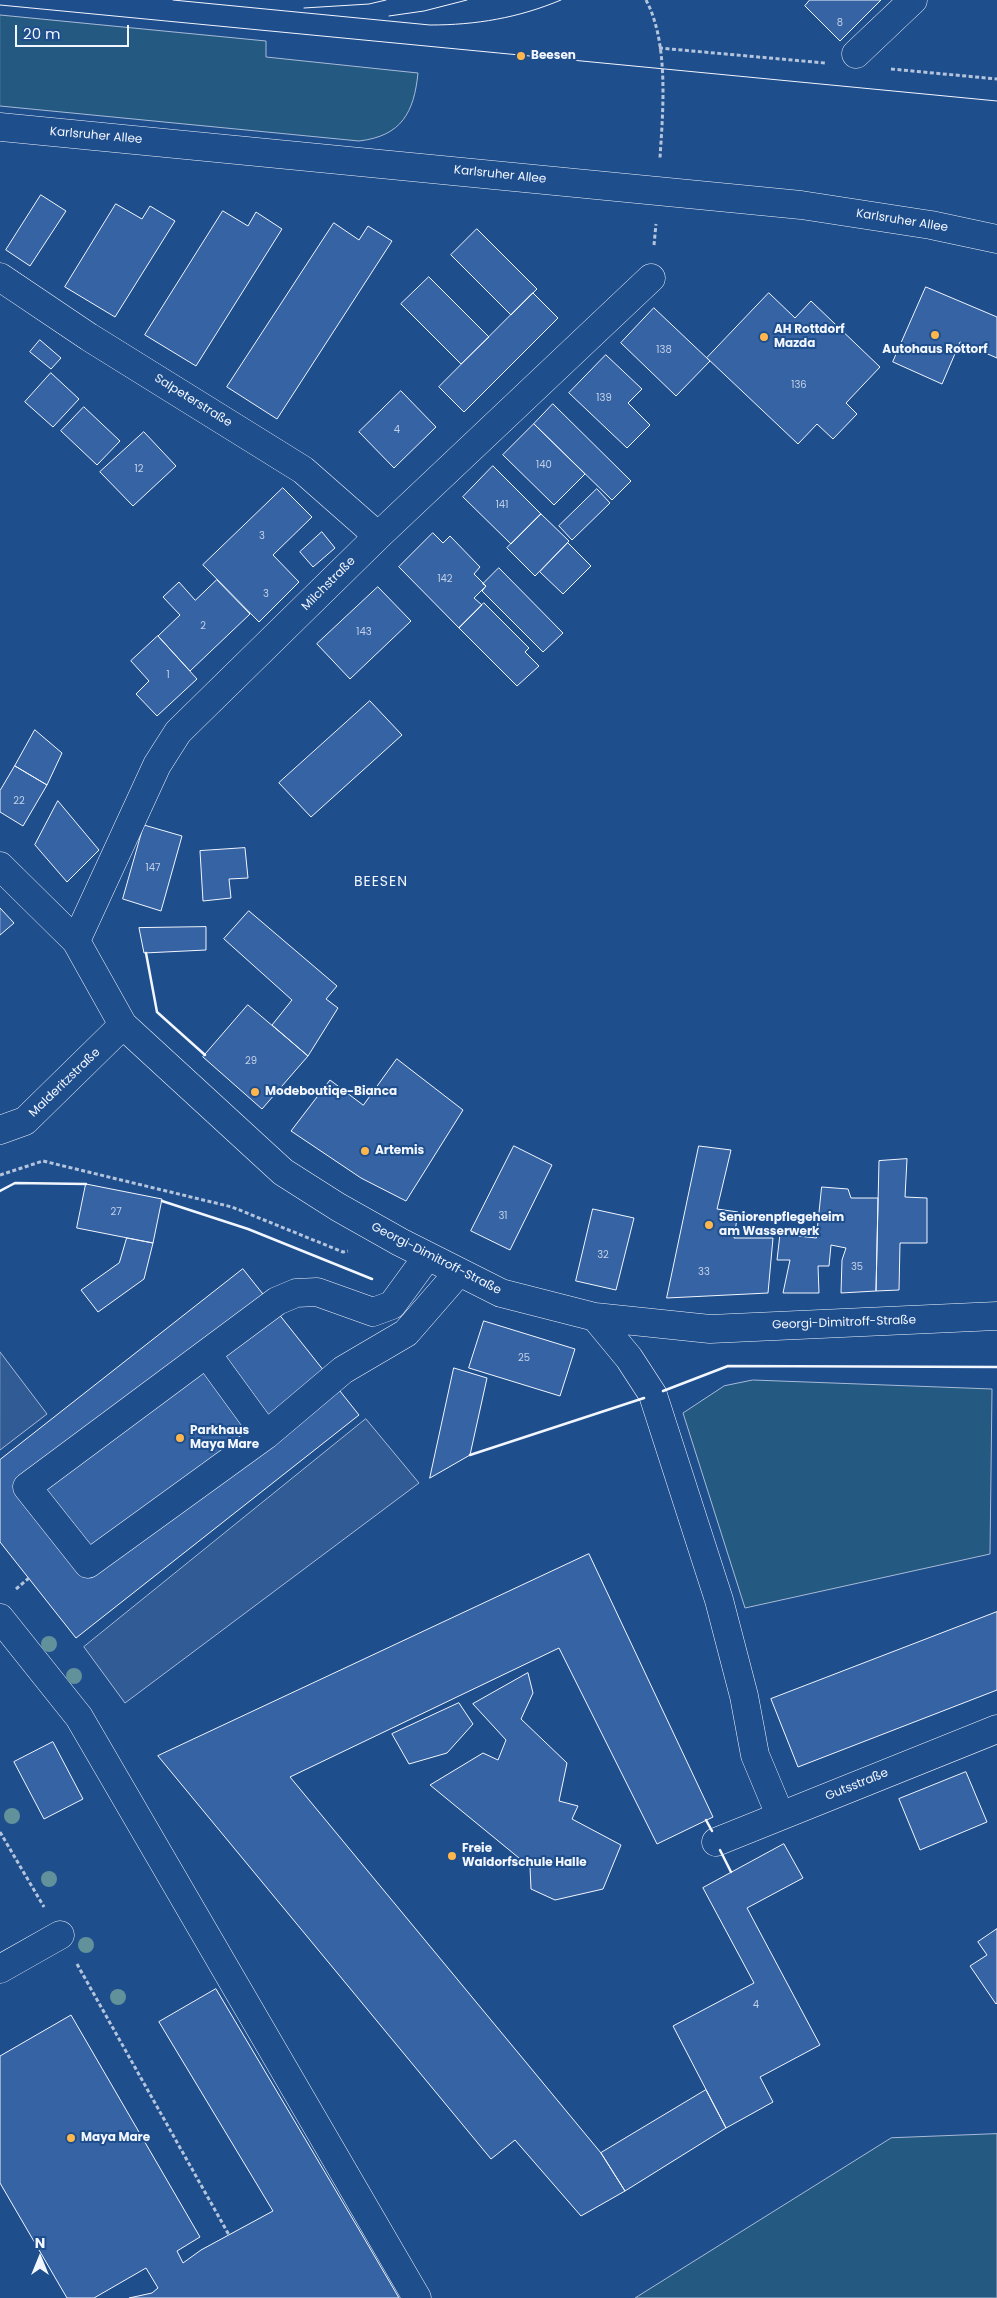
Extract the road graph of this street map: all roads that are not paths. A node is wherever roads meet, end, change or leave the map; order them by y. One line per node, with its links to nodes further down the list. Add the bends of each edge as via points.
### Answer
1 (913, 0): 2 (street)
2 (856, 54)
3 (0, 127): 4 (street, Karlsruher Allee, via 801,205 931,225)
4 (997, 239)
5 (0, 277): 7 (street, Salpeterstraße, via 89,337 303,470)
6 (651, 278): 7 (street, Milchstraße)
7 (378, 536): 9 (street, Milchstraße, via 178,732 157,764)
8 (0, 866): 9 (street, Georgi-Dimitroff-Straße)
9 (76, 941): 10 (street, Georgi-Dimitroff-Straße)
10 (123, 1025): 11 (street, Malderitzstraße, via 25,1121); 12 (street, Georgi-Dimitroff-Straße, via 283,1172)
11 (0, 1130)
12 (427, 1257): 13 (street, Georgi-Dimitroff-Straße); 16 (street, via 392,1305 373,1312 317,1292 296,1293 277,1301)
13 (459, 1272): 15 (street, Georgi-Dimitroff-Straße, via 501,1293); 17 (street, via 406,1333 343,1370)
14 (997, 1316): 15 (street, Georgi-Dimitroff-Straße, via 710,1328)
15 (595, 1317): 20 (street, via 629,1358 653,1395 719,1600 755,1754)
16 (207, 1354): 17 (street); 17 (street, via 27,1487 88,1564)
17 (266, 1435)
18 (0, 1618): 24 (street, via 79,1717)
19 (997, 1729): 20 (street, Gutsstraße)
20 (780, 1815): 21 (street, Gutsstraße)
21 (716, 1842)
22 (60, 1935): 23 (street)
23 (0, 1969)
24 (417, 2298)

